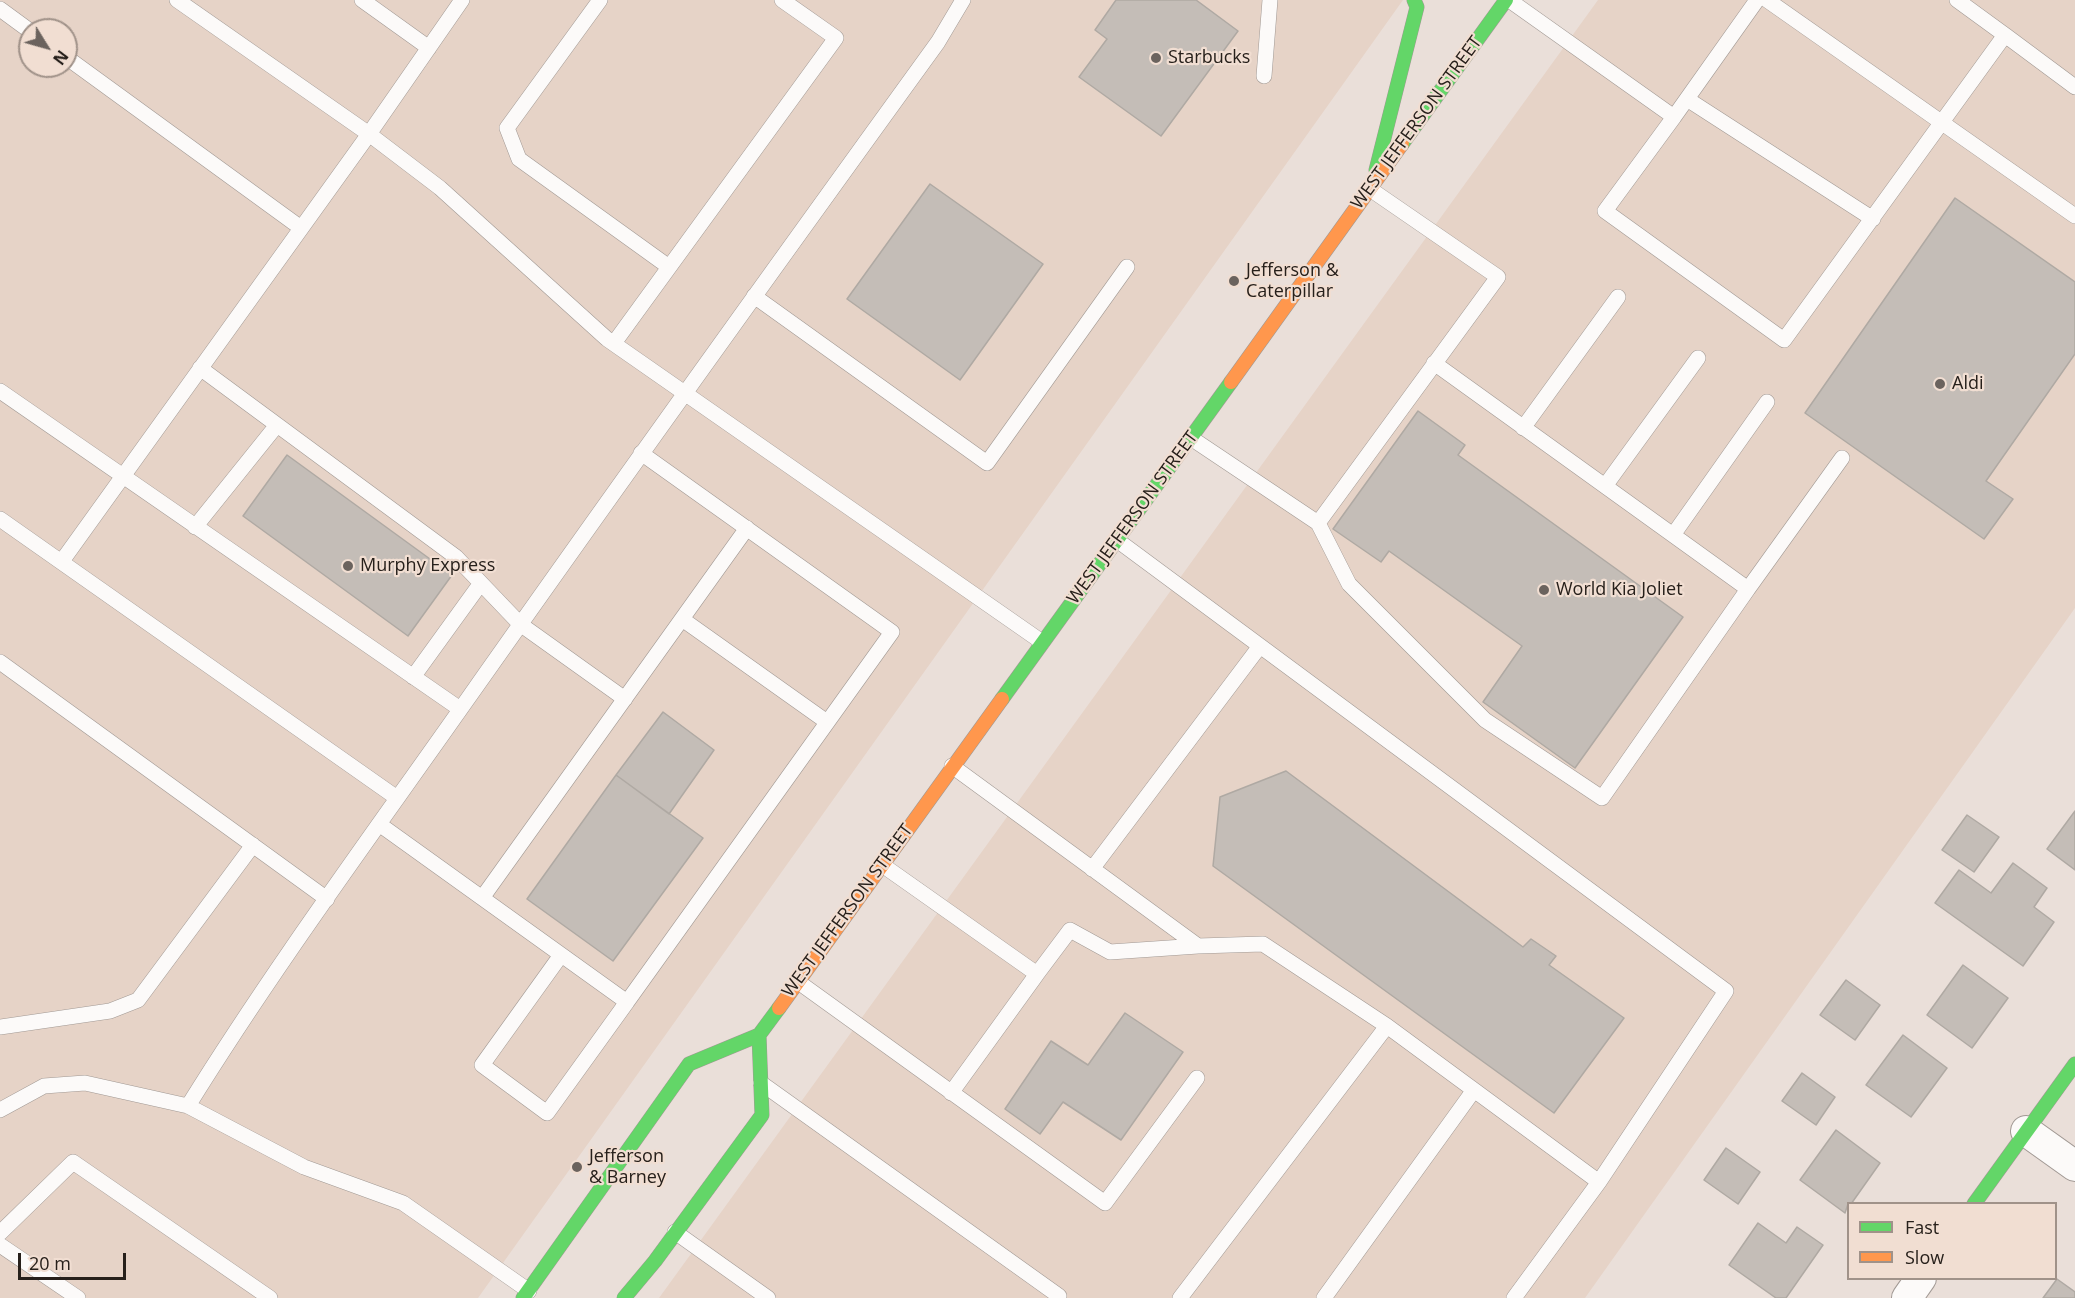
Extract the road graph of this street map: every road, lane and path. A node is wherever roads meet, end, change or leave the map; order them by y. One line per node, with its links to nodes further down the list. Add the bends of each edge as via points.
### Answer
1 (177, 0): 23 (lane)
2 (362, 0): 16 (lane)
3 (462, 0): 16 (lane)
4 (600, 0): 28 (lane, via 507,128 519,159)
5 (782, 0): 28 (lane, via 836,38)
6 (963, 0): 30 (lane, via 938,42)
7 (1270, 0): 18 (lane)
8 (1414, 0): 24 (main road, via 1417,7 1403,68)
9 (1508, 0): 21 (lane); 24 (main road, WEST JEFFERSON STREET)
10 (1757, 0): 20 (lane)
11 (1767, 0): 22 (lane)
12 (1957, 0): 15 (lane)
13 (0, 9): 14 (lane)
14 (18, 22)
15 (2005, 34): 19 (lane); 22 (lane)
16 (429, 48): 23 (lane)
17 (78, 66): 27 (lane)
18 (1264, 76)
19 (2074, 85)
20 (1687, 99): 21 (lane); 26 (lane)
21 (1674, 117): 26 (lane, via 1605,211 1785,340)
22 (1943, 122): 25 (lane); 26 (lane)
23 (369, 134): 27 (lane); 32 (lane, via 440,188)
24 (1370, 189): 34 (lane, via 1498,277); 41 (main road, WEST JEFFERSON STREET)
25 (2075, 216)
26 (1873, 219)
27 (301, 228): 35 (lane)
28 (669, 267): 32 (lane)
29 (1127, 267): 30 (lane, via 987,463)
30 (753, 296): 37 (lane)
31 (1618, 297): 40 (lane)
32 (614, 343): 37 (lane)
33 (1698, 358): 45 (lane)
34 (1434, 363): 40 (lane); 47 (lane)
35 (200, 368): 39 (lane); 44 (lane)
36 (0, 391): 44 (lane)
37 (684, 392): 42 (lane); 57 (lane)
38 (1767, 402): 50 (lane)
39 (278, 425): 48 (lane); 53 (lane, via 456,557)
40 (1523, 428): 45 (lane)
41 (1191, 438): 47 (lane); 51 (main road, WEST JEFFERSON STREET)
42 (641, 453): 49 (lane); 56 (lane)
43 (1842, 458): 54 (lane)
44 (122, 477): 48 (lane); 52 (lane)
45 (1605, 486): 50 (lane)
46 (0, 519): 52 (lane)
47 (1318, 523): 54 (lane, via 1349,584 1485,720 1602,798)
48 (195, 527): 60 (lane)
49 (747, 528): 55 (lane); 63 (lane, via 892,632)
50 (1673, 535): 54 (lane)
51 (1117, 540): 57 (main road, WEST JEFFERSON STREET); 58 (lane)
52 (62, 561): 65 (lane)
53 (481, 583): 56 (lane); 60 (lane)
54 (1748, 589)
55 (682, 619): 61 (lane); 63 (lane)
56 (520, 624): 61 (lane); 62 (lane)
57 (1042, 642): 64 (main road, WEST JEFFERSON STREET)
58 (1260, 645): 69 (lane); 89 (lane, via 1726,991)
59 (0, 662): 67 (lane)
60 (413, 677): 62 (lane)
61 (625, 699): 70 (lane)
62 (460, 709): 65 (lane)
63 (827, 722): 76 (lane)
64 (952, 766): 68 (main road, WEST JEFFERSON STREET); 69 (lane)
65 (397, 798): 66 (lane)
66 (379, 824): 70 (lane); 71 (lane)
67 (253, 845): 71 (lane); 78 (lane, via 138,1000 110,1011)
68 (881, 864): 74 (lane); 75 (main road, WEST JEFFERSON STREET)
69 (1092, 869): 72 (lane)
70 (482, 898): 73 (lane)
71 (327, 899): 85 (lane)
72 (1198, 946): 74 (lane, via 1110,952 1070,930); 77 (lane, via 1263,944)
73 (561, 955): 76 (lane); 76 (lane, via 482,1065 547,1113)
74 (1037, 974): 84 (lane)
75 (797, 981): 79 (main road, WEST JEFFERSON STREET); 84 (lane)
76 (627, 1002)
77 (1387, 1026): 83 (lane); 101 (lane)
78 (0, 1027)
79 (759, 1035): 82 (main road); 95 (main road, via 689,1064)
80 (2075, 1064): 87 (main road)
81 (1197, 1078): 84 (lane, via 1105,1203)
82 (760, 1083): 91 (main road, via 762,1115); 100 (lane)
83 (1474, 1090): 89 (lane); 102 (lane)
84 (951, 1093)
85 (188, 1106): 86 (lane, via 85,1083 44,1086); 95 (lane, via 304,1167 403,1203)
86 (0, 1110)
87 (2026, 1131): 88 (street); 90 (main road)
88 (2075, 1166)
89 (1599, 1182): 103 (lane)
90 (1975, 1202)
91 (675, 1232): 98 (main road); 99 (lane)
92 (0, 1233): 97 (lane, via 73,1162)
93 (0, 1245): 96 (lane)
94 (1920, 1280): 104 (street)
95 (530, 1296)
96 (78, 1298)
97 (270, 1298)
98 (624, 1298)
99 (768, 1298)
100 (1058, 1298)
101 (1180, 1298)
102 (1324, 1298)
103 (1514, 1298)
104 (1907, 1298)

